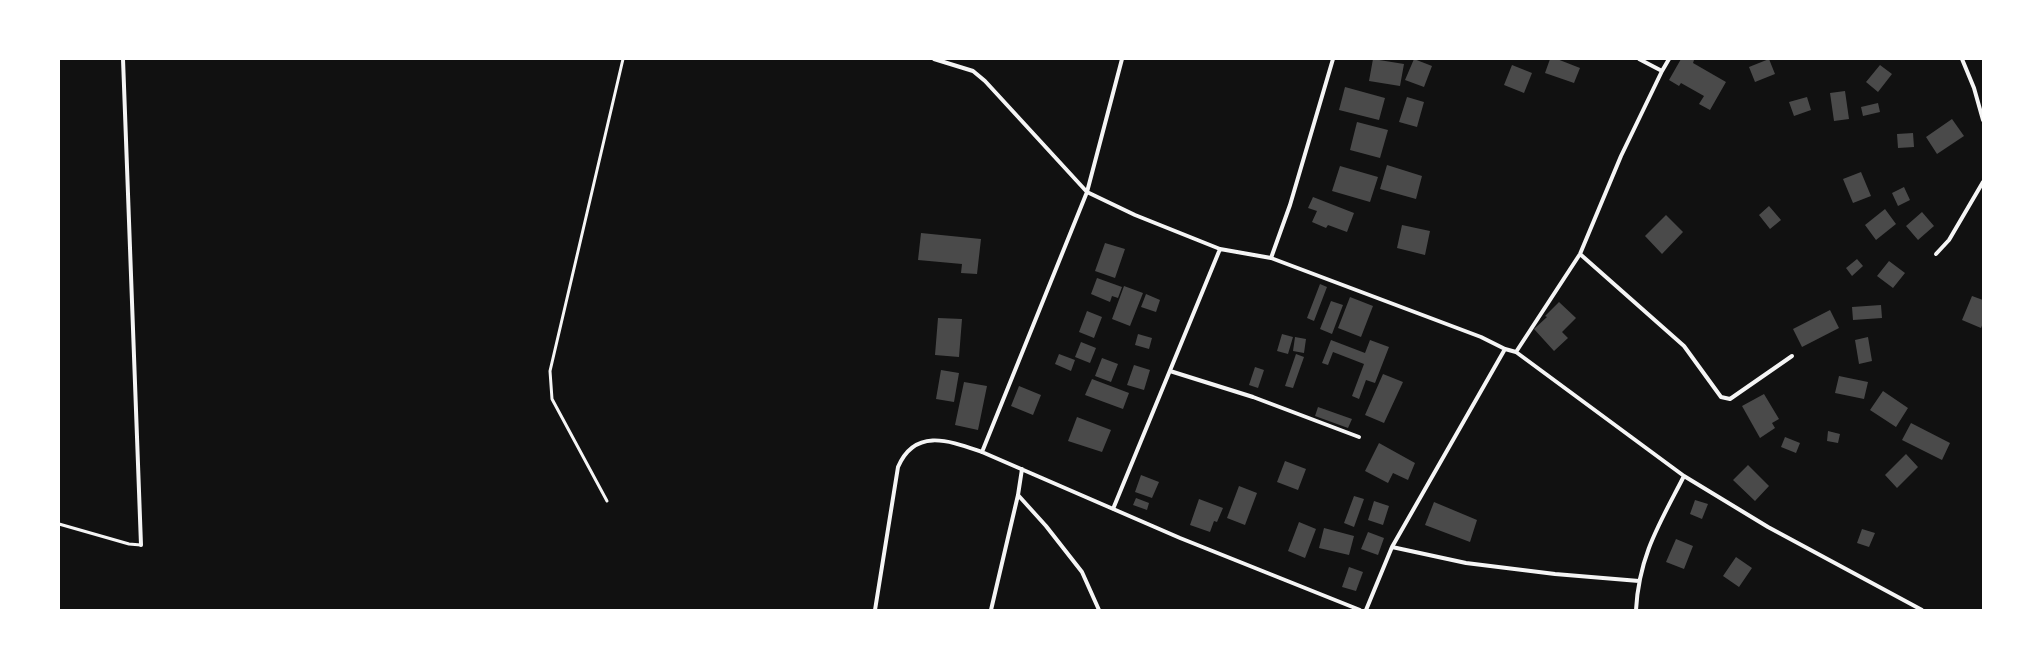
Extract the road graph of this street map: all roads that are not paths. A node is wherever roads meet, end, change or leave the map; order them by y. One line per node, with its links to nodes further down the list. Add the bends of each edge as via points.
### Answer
1 (123, 59): 29 (street)
2 (623, 59): 26 (lane, via 550,371 552,399)
3 (934, 59): 12 (street, via 973,71 986,81)
4 (1122, 59): 12 (street)
5 (1333, 59): 16 (street)
6 (1639, 59): 9 (street)
7 (1669, 59): 9 (street)
8 (1962, 59): 10 (street)
9 (1662, 71): 14 (street, via 1621,156)
10 (1983, 120)
11 (1983, 182): 15 (street, via 1949,240)
12 (1088, 192): 13 (street, via 1135,215); 22 (street)
13 (1220, 249): 16 (street); 20 (street)
14 (1580, 254): 18 (street); 19 (street, via 1684,346 1721,397 1730,399)
15 (1936, 254)
16 (1272, 258): 17 (street, via 1481,337)
17 (1505, 349): 18 (street); 30 (street)
18 (1516, 352): 24 (street)
19 (1792, 356)
20 (1170, 371): 21 (street, via 1253,397); 27 (street)
21 (1359, 438)
22 (982, 452): 23 (street); 33 (street, via 955,443 924,441 908,449 902,457 888,521)
23 (1022, 469): 25 (street); 27 (street)
24 (1684, 476): 31 (street, via 1648,545); 39 (street, via 1768,526)
25 (1018, 495): 34 (street); 35 (street, via 1082,572)
26 (607, 501)
27 (1113, 509): 32 (street)
28 (59, 524): 29 (lane, via 129,544)
29 (141, 545)
30 (1392, 547): 31 (street, via 1466,563); 37 (street)
31 (1639, 581): 38 (street)
32 (1349, 608): 36 (street)
33 (875, 610)
34 (991, 610)
35 (1099, 610)
36 (1360, 610)
37 (1366, 610)
38 (1636, 610)
39 (1922, 610)

